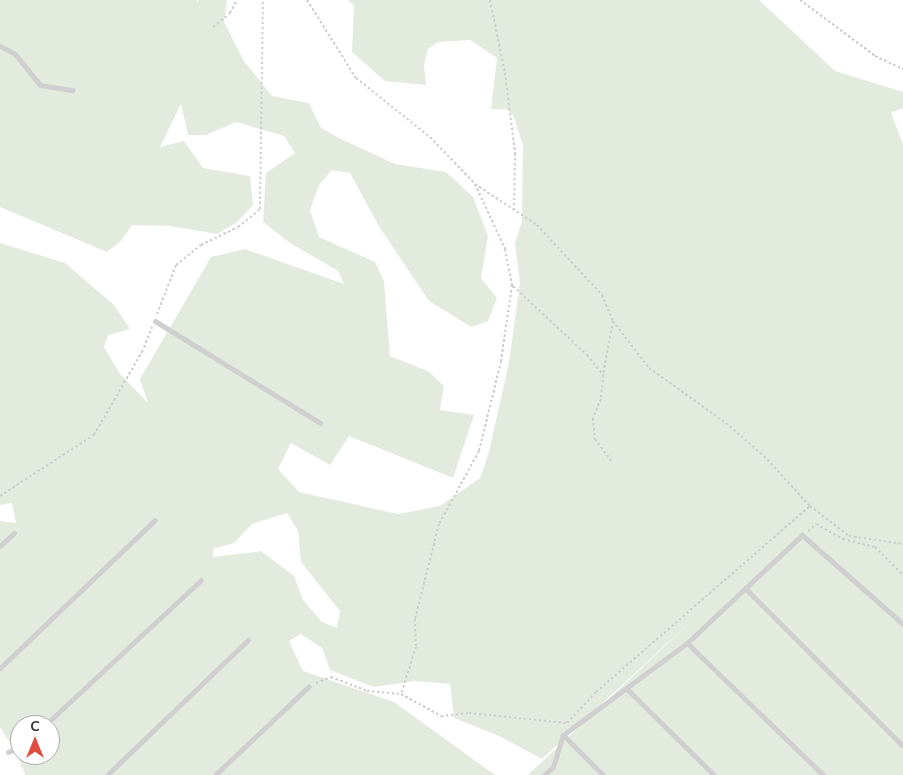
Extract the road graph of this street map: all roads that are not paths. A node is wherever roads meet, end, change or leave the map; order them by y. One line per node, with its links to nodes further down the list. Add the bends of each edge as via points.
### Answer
1 (0, 46): 2 (lane, via 15,54 40,85)
2 (73, 90)
3 (155, 320): 4 (lane)
4 (320, 423)
5 (156, 520): 13 (lane)
6 (14, 533): 7 (lane)
7 (0, 546)
8 (201, 580): 16 (lane)
9 (745, 588): 10 (lane, via 802,535); 12 (lane); 18 (lane)
10 (903, 624)
11 (248, 640): 19 (lane)
12 (687, 643): 15 (lane); 24 (lane)
13 (0, 668)
14 (309, 686): 20 (lane)
15 (626, 688): 17 (lane); 23 (lane)
16 (56, 715)
17 (563, 735): 21 (lane, via 553,767); 22 (lane)
18 (903, 746)
19 (106, 775)
20 (215, 775)
21 (544, 775)
22 (603, 775)
23 (714, 775)
24 (823, 775)

